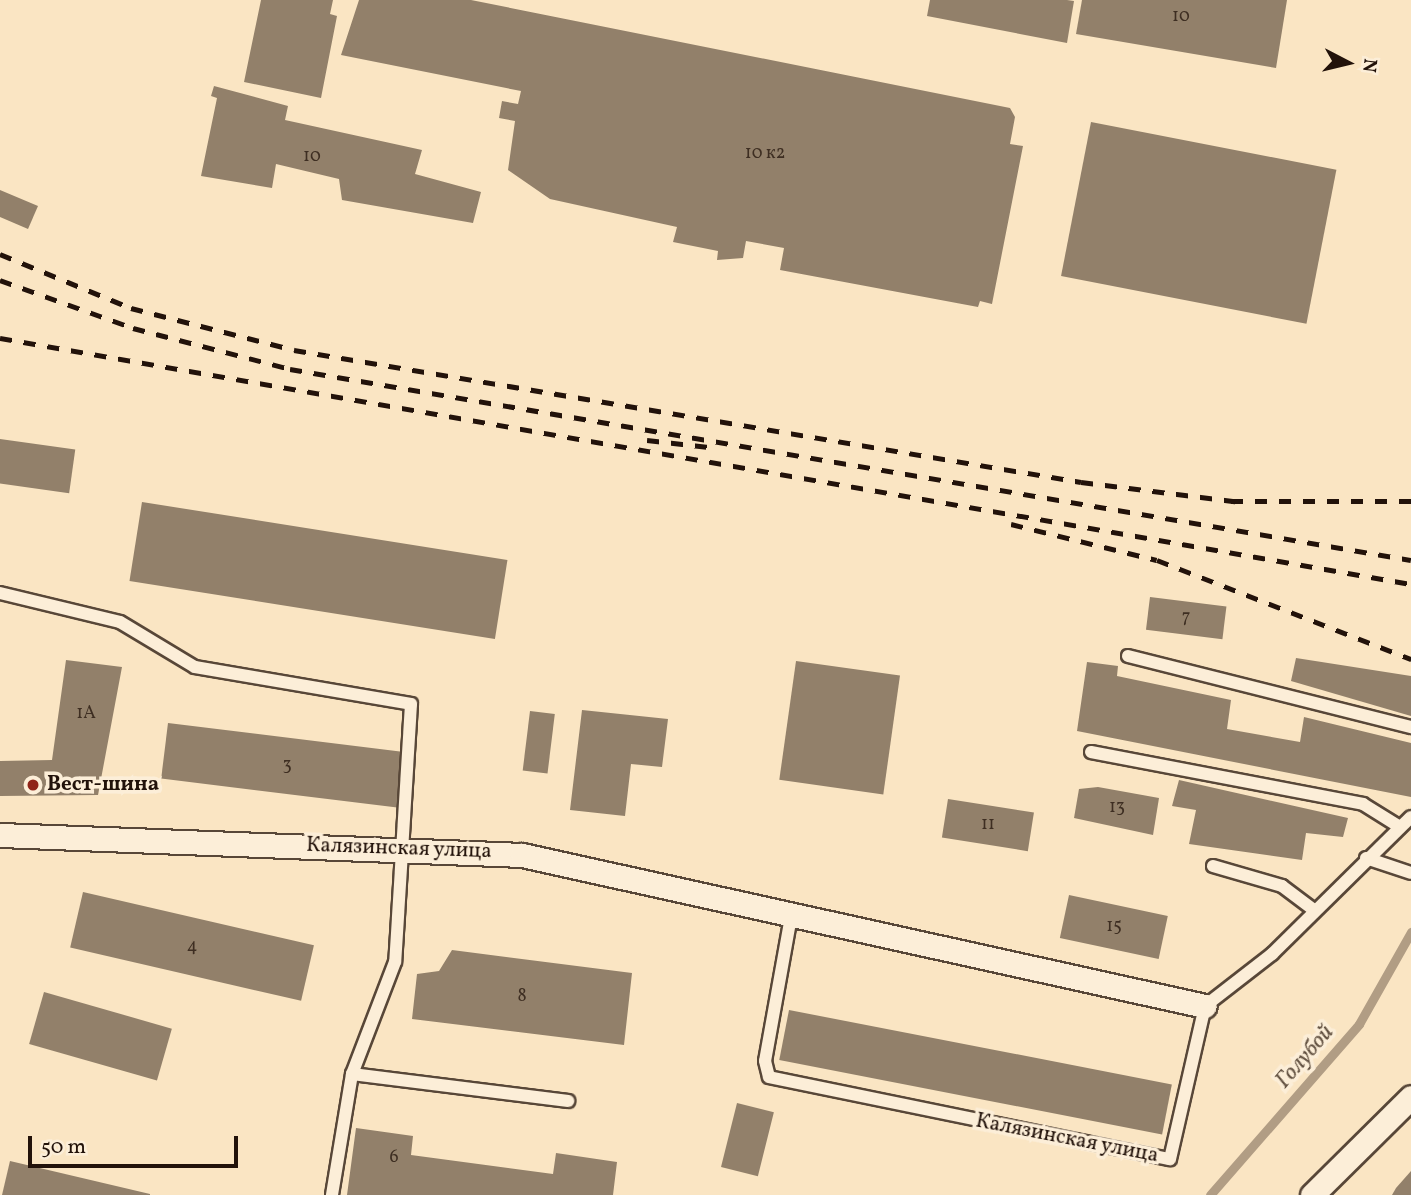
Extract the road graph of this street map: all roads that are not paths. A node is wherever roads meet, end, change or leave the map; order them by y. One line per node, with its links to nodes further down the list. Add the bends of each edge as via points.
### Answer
1 (0, 593): 8 (lane, via 120,622 195,667 411,704)
2 (1128, 656): 3 (lane)
3 (1411, 727)
4 (1091, 752): 6 (lane, via 1363,804)
5 (1411, 817): 6 (lane)
6 (1397, 825): 9 (lane)
7 (0, 835): 8 (street, Калязинская улица)
8 (403, 848): 12 (street, Калязинская улица, via 522,855); 15 (lane, via 395,962)
9 (1366, 858): 11 (lane); 13 (lane)
10 (1213, 866): 13 (lane, via 1282,886)
11 (1411, 873)
12 (793, 910): 14 (street, Калязинская улица); 14 (lane, Калязинская улица, via 765,1061 769,1077 785,1084 1170,1159)
13 (1314, 910): 14 (lane, via 1272,954)
14 (1205, 1006)
15 (352, 1074): 17 (lane); 18 (lane)
16 (1411, 1097): 19 (street)
17 (568, 1101)
18 (332, 1195)
19 (1312, 1195)

